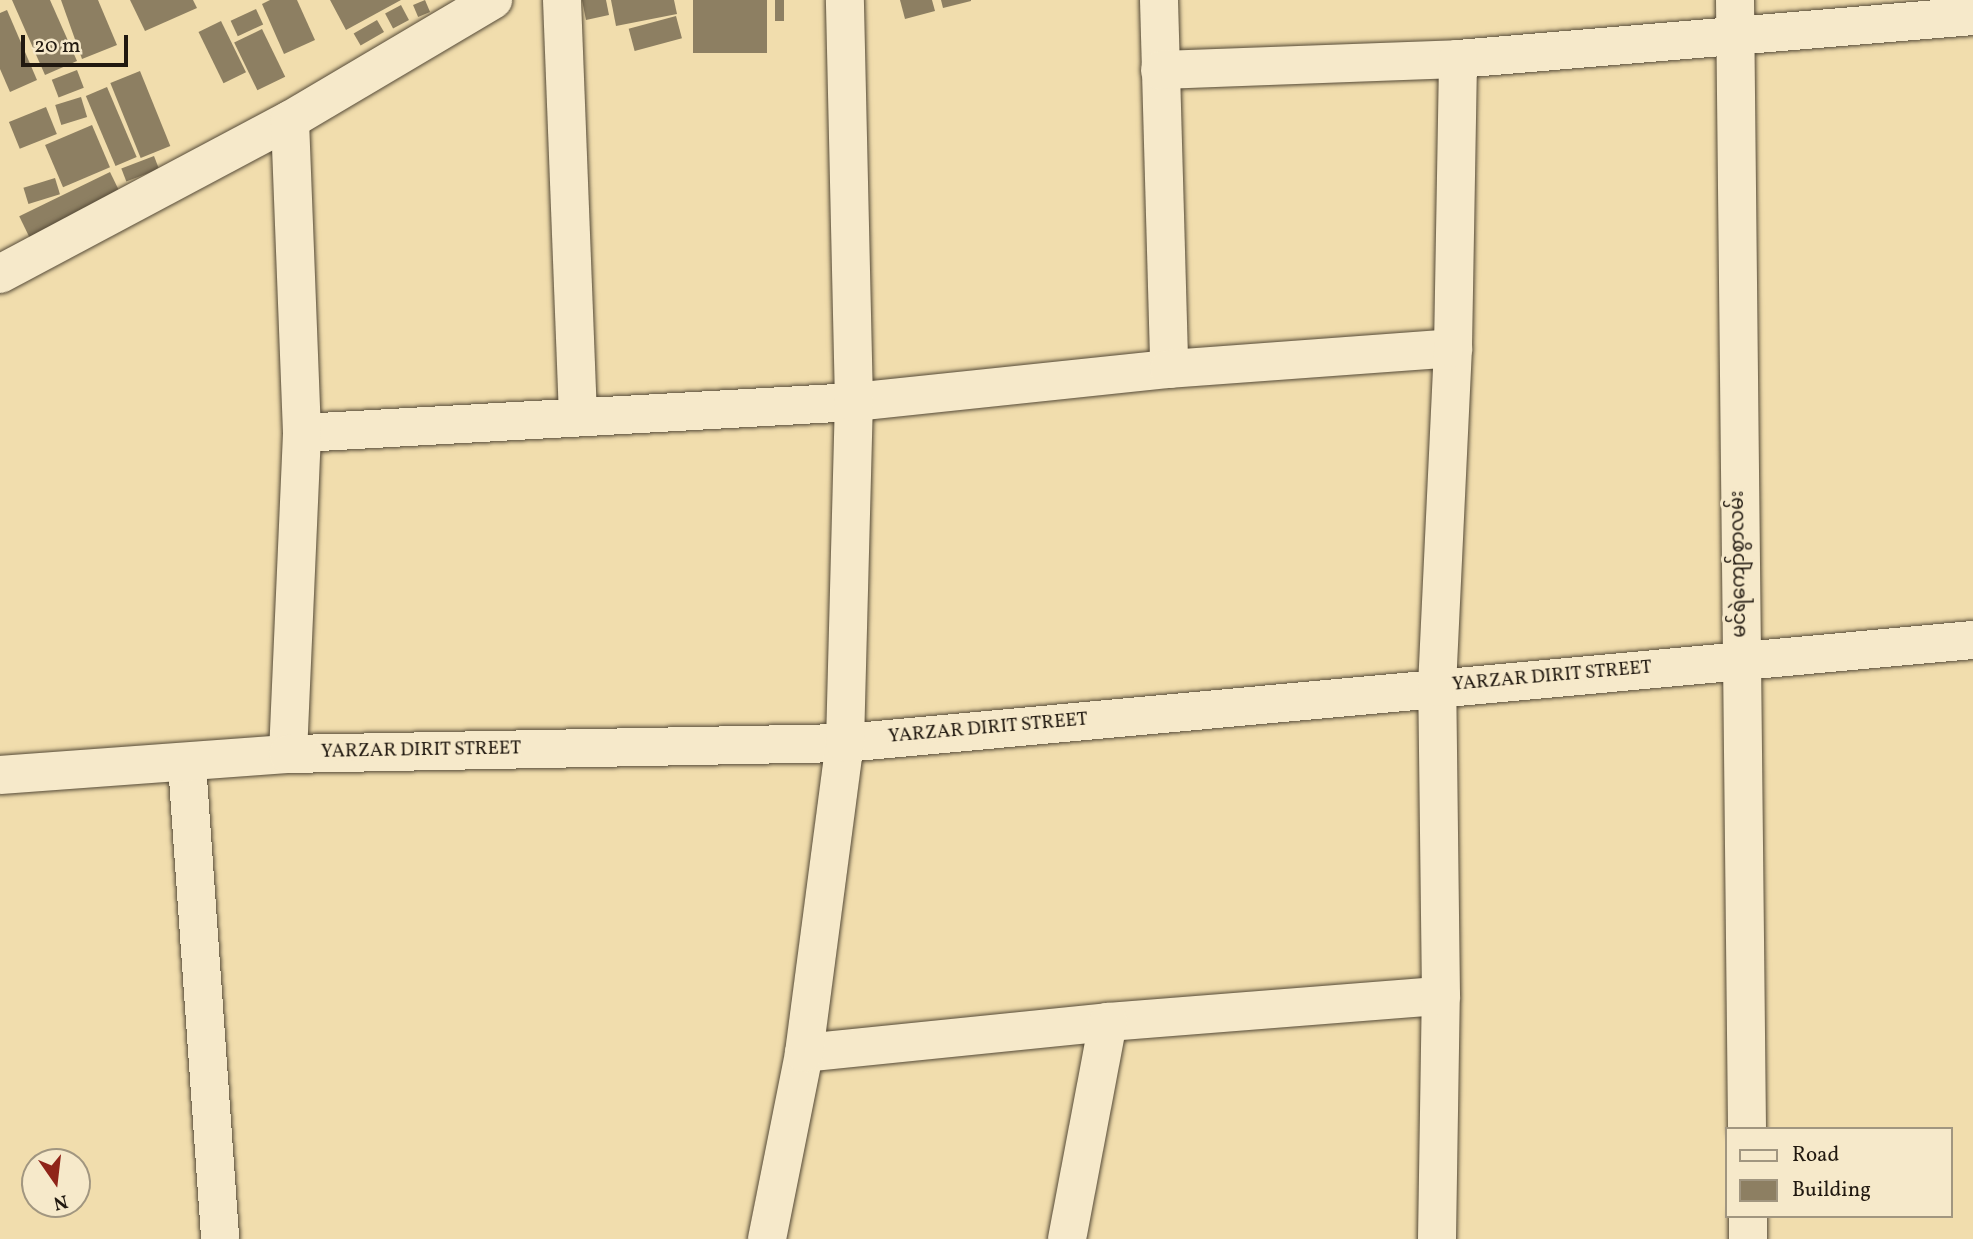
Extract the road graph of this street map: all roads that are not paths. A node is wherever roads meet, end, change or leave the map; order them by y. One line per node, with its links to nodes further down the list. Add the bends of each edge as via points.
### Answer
1 (493, 0): 9 (street)
2 (562, 0): 14 (street)
3 (845, 0): 13 (street)
4 (1158, 0): 8 (street)
5 (1973, 16): 6 (street)
6 (1735, 18): 7 (street); 17 (street, မင်ရဲကျော်စွာလမ်း)
7 (1458, 59): 8 (street); 11 (street)
8 (1160, 70): 12 (street)
9 (290, 120): 10 (street); 15 (street)
10 (0, 274)
11 (1453, 348): 12 (street); 18 (street)
12 (1169, 369): 13 (street)
13 (854, 402): 14 (street); 19 (street)
14 (578, 414): 15 (street)
15 (302, 433): 20 (street)
16 (1973, 640): 17 (street, YARZAR DIRIT STREET)
17 (1741, 662): 18 (street, YARZAR DIRIT STREET); 26 (street, မင်ရဲကျော်စွာလမ်း)
18 (1437, 687): 19 (street, YARZAR DIRIT STREET); 23 (street)
19 (845, 743): 20 (street, YARZAR DIRIT STREET); 25 (street)
20 (288, 754): 21 (street, YARZAR DIRIT STREET)
21 (187, 764): 22 (street, YARZAR DIRIT STREET); 28 (street)
22 (0, 775)
23 (1441, 996): 24 (street); 31 (street)
24 (1108, 1022): 25 (street); 30 (street)
25 (804, 1054): 29 (street)
26 (1747, 1127)
27 (1748, 1218): 32 (street)
28 (220, 1239)
29 (767, 1239)
30 (1067, 1239)
31 (1437, 1239)
32 (1748, 1239)

